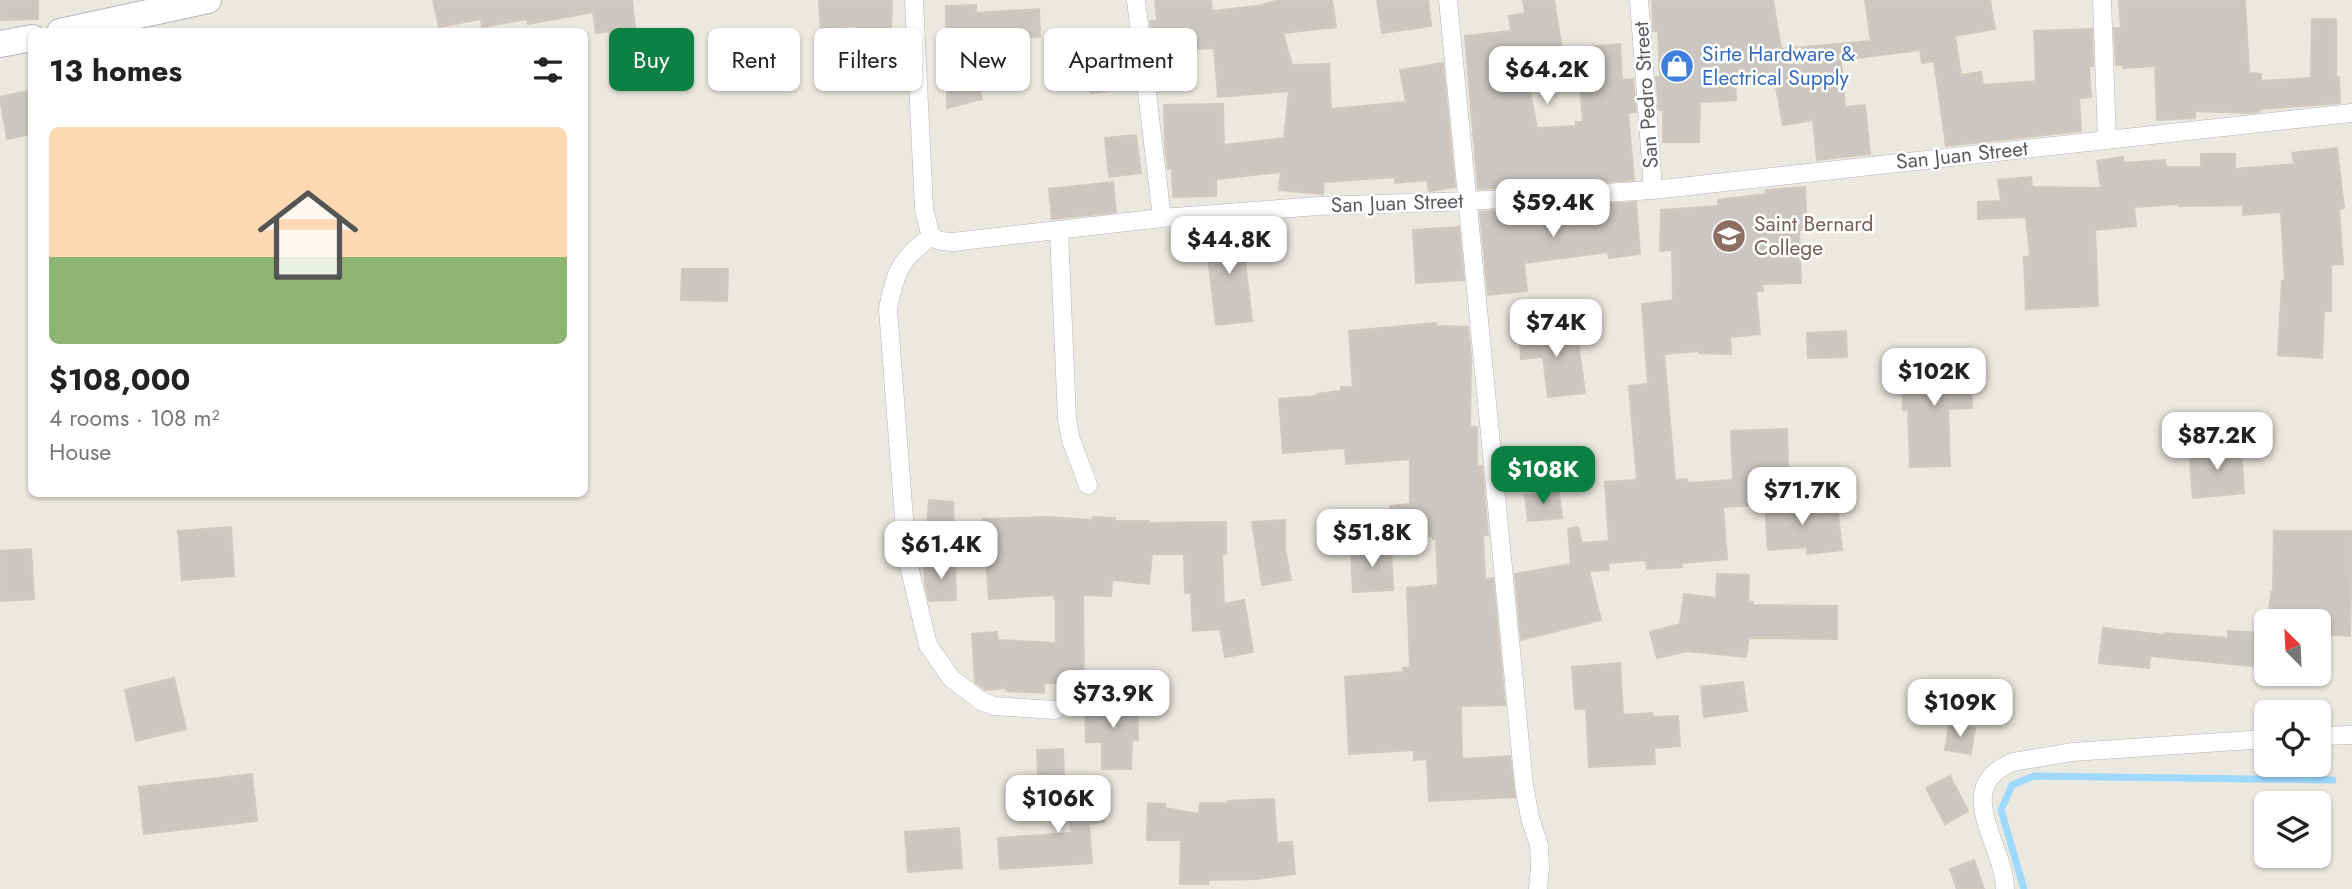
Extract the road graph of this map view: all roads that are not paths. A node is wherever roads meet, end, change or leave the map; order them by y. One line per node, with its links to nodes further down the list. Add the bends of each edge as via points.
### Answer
1 (208, 0): 7 (main road)
2 (914, 0): 16 (street, via 920,168)
3 (1136, 0): 14 (street)
4 (1448, 0): 13 (street)
5 (1639, 0): 12 (street, San Pedro Street)
6 (2102, 0): 11 (street)
7 (78, 28)
8 (28, 39): 9 (main road)
9 (0, 44)
10 (2352, 113): 11 (street, San Juan Street)
11 (2107, 139): 12 (street, San Juan Street)
12 (1653, 190): 13 (street, San Juan Street)
13 (1469, 201): 14 (street, San Juan Street); 22 (street, via 1524,785 1539,845)
14 (1163, 218): 15 (street, San Juan Street)
15 (1059, 232): 16 (street, San Juan Street, via 953,242); 17 (street, via 1067,419 1070,440)
16 (931, 237): 18 (street, via 901,263 888,309 907,558 918,608 928,645 970,695 994,706)
17 (1088, 485)
18 (1055, 710)
19 (2352, 734): 20 (street)
20 (2331, 735)
21 (2254, 740): 23 (street, via 2072,752 2003,766 1987,780 1982,806 2004,872)
22 (1538, 889)
23 (2005, 889)

